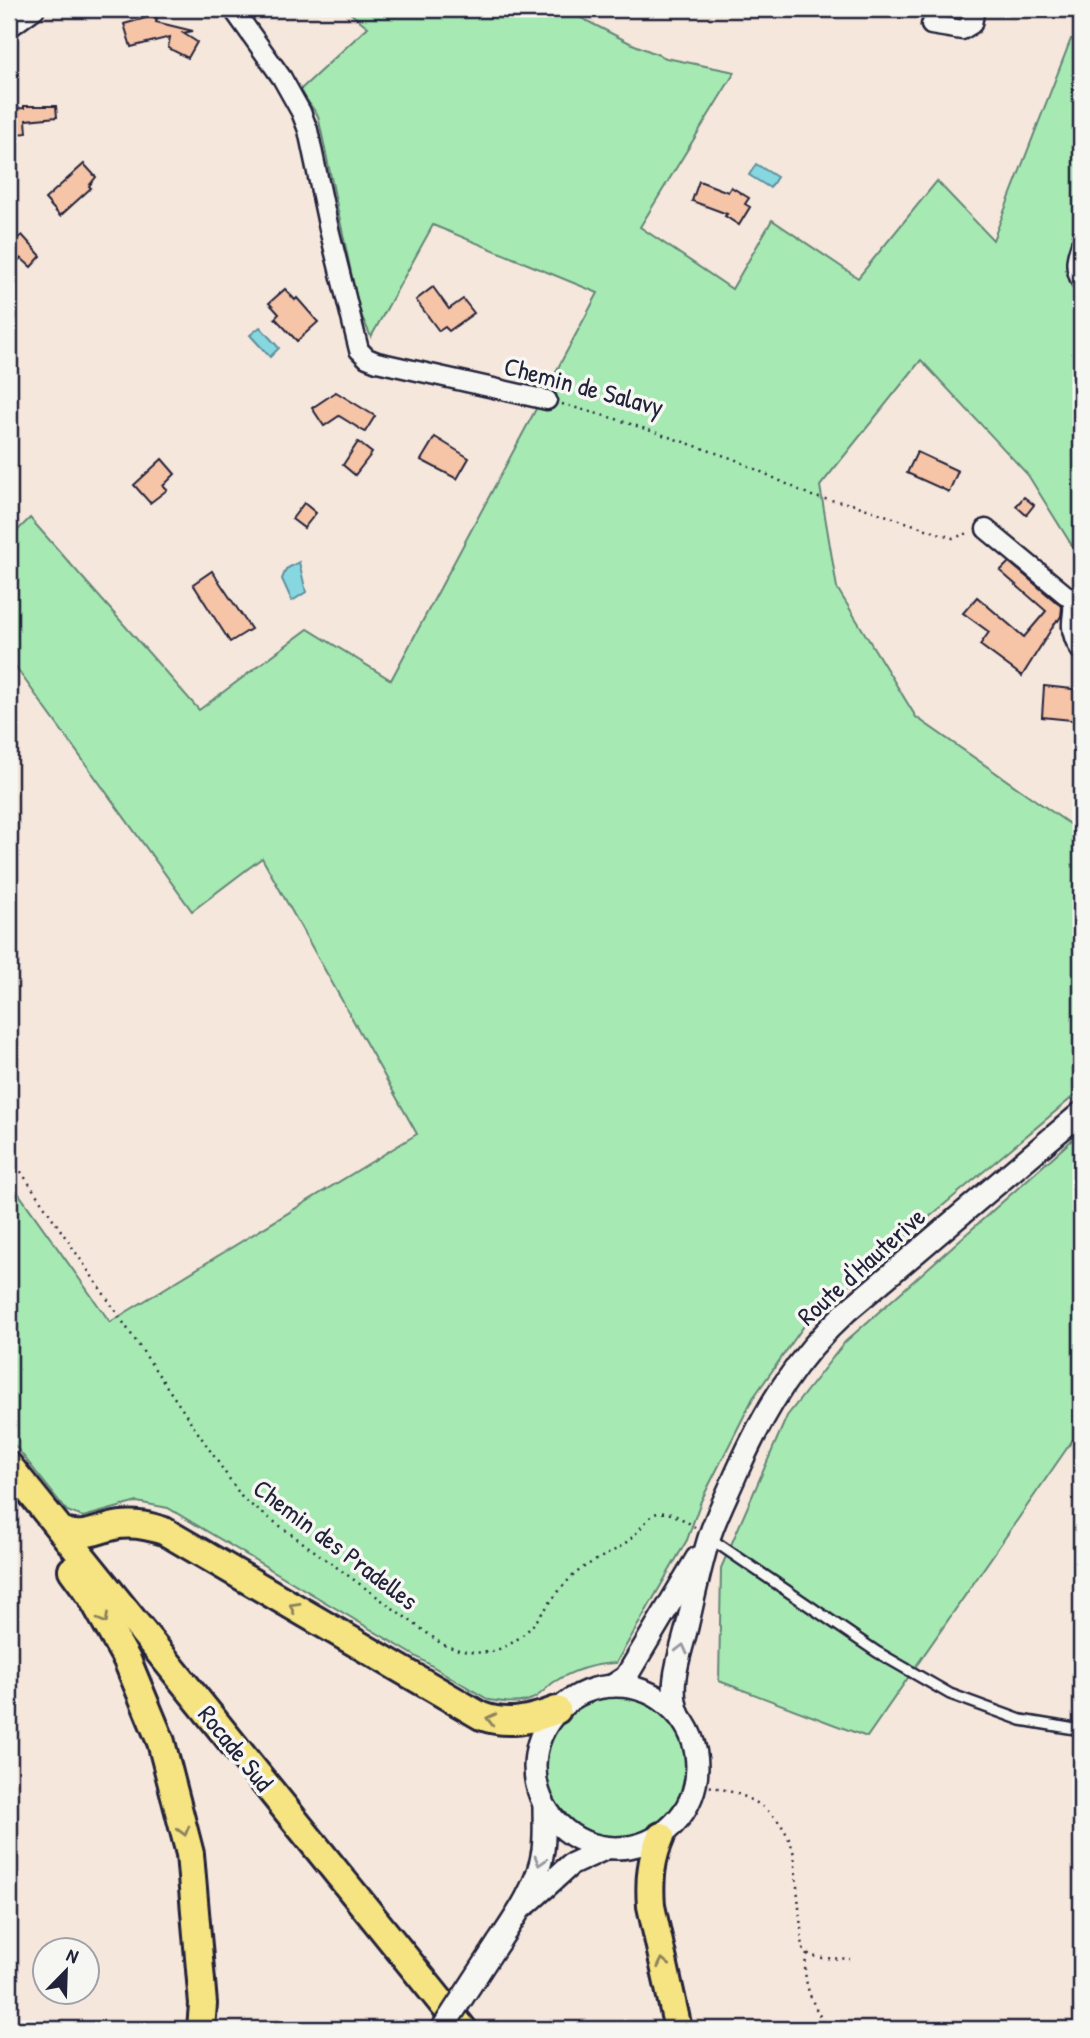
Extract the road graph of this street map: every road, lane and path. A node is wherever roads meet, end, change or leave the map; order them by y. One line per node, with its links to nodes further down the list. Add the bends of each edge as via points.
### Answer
1 (35, 9): 5 (street)
2 (233, 9): 8 (street, Chemin de Salavy, via 282,78 308,130 362,355)
3 (975, 9): 4 (street, via 972,24 962,30)
4 (931, 25)
5 (9, 28)
6 (1081, 244): 7 (street, via 1076,269)
7 (1081, 281)
8 (547, 400): 9 (path, Chemin de Salavy, via 734,459 814,497 852,504 953,538)
9 (986, 529): 10 (street, via 1072,600 1071,625)
10 (1081, 651)
11 (1081, 1113): 16 (street, Route d'Hauterive, via 858,1301 816,1342 768,1407)
12 (9, 1154): 16 (path, Chemin des Pradelles, via 237,1493 442,1643 480,1653 519,1639 575,1574 626,1543 654,1514 670,1513)
13 (9, 1466): 15 (main road, Rocade Sud)
14 (9, 1483): 28 (main road, one-way to 28, via 90,1596 127,1660 161,1742 190,1854 203,2004)
15 (62, 1531): 18 (main road, one-way to 15, via 520,1722 481,1716 164,1531 134,1524 84,1535); 30 (main road, Rocade Sud)
16 (709, 1538): 17 (street, Route d'Hauterive, via 626,1677); 19 (street, Route d'Hauterive, one-way to 16, via 673,1696 677,1669); 20 (lane, via 877,1651 950,1694 1021,1720)
17 (612, 1686): 18 (street, Route d'Hauterive, via 592,1689); 19 (street, Route d'Hauterive, via 637,1688)
18 (557, 1710): 22 (street, Route d'Hauterive, via 537,1746 534,1766)
19 (679, 1715): 21 (street, Route d'Hauterive, via 696,1748)
20 (1081, 1730)
21 (696, 1784): 23 (street, Route d'Hauterive, via 689,1805); 26 (path, via 749,1798 786,1830 794,1855)
22 (544, 1806): 24 (street, Route d'Hauterive, via 571,1834); 25 (street, Route d'Hauterive, one-way to 25, via 541,1859)
23 (661, 1836): 24 (street, Route d'Hauterive, via 626,1849); 31 (main road, one-way to 23, via 650,1888)
24 (607, 1849): 25 (street, Route d'Hauterive, via 570,1865)
25 (519, 1912): 29 (street, Route d'Hauterive, bridge)
26 (807, 1954): 27 (path); 32 (path, via 808,1990)
27 (850, 1959)
28 (201, 2029)
29 (442, 2029)
30 (463, 2029)
31 (678, 2029)
32 (828, 2029)

